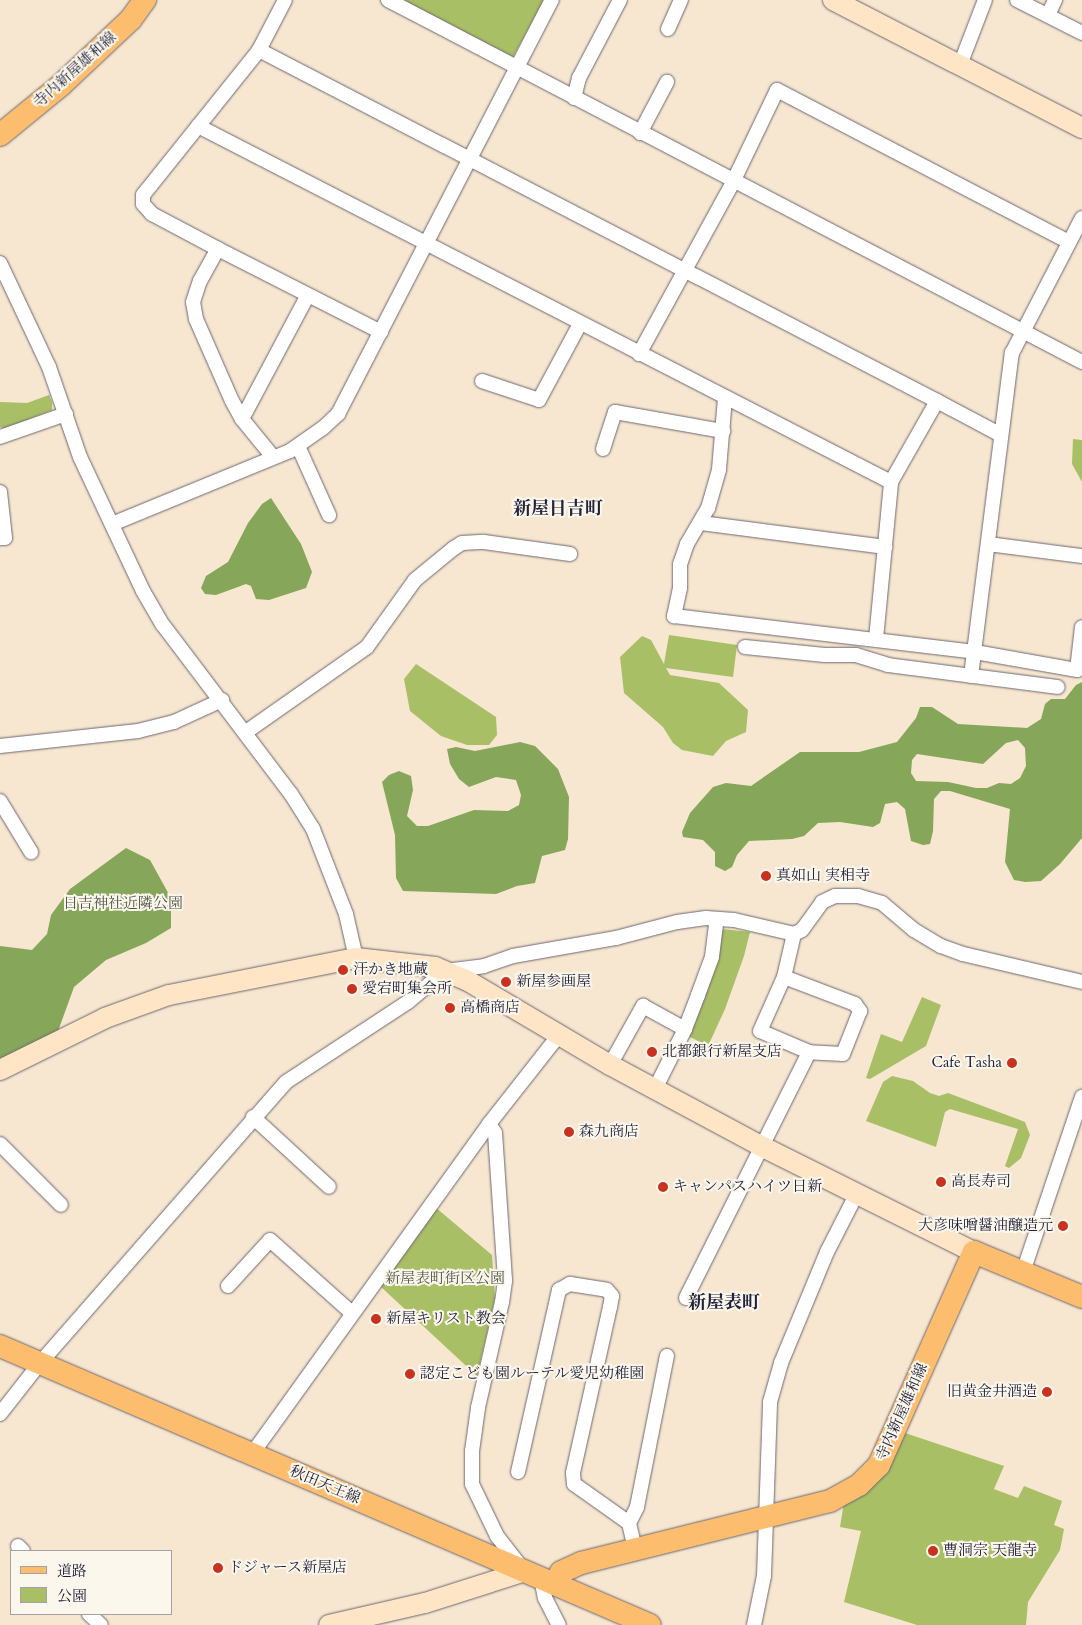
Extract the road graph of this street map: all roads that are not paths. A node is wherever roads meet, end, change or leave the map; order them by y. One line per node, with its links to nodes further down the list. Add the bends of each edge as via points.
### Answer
1 (145, 0): 22 (main road, 寺内新屋雄和線, via 131,18 61,86)
2 (285, 0): 14 (street)
3 (388, 0): 16 (street)
4 (552, 0): 16 (street)
5 (620, 0): 18 (street, via 579,78)
6 (681, 0): 12 (street)
7 (833, 0): 15 (street)
8 (985, 0): 15 (street)
9 (1017, 0): 11 (street)
10 (1055, 0): 11 (street)
11 (1048, 15): 13 (street)
12 (668, 29)
13 (1082, 33)
14 (259, 50): 19 (street); 23 (street)
15 (960, 65): 20 (street)
16 (518, 68): 18 (street); 23 (street)
17 (667, 82): 21 (street)
18 (574, 98): 21 (street)
19 (198, 126): 27 (street); 28 (street, via 143,195 143,204 152,214)
20 (1082, 128)
21 (640, 133): 24 (street)
22 (0, 135)
23 (472, 158): 27 (street); 30 (street)
24 (733, 182): 26 (street, via 777,90); 30 (street); 33 (street)
25 (1082, 218): 26 (street)
26 (1069, 242): 33 (street)
27 (427, 243): 32 (street); 34 (street)
28 (218, 249): 31 (street); 41 (street, via 200,281 193,302 196,320)
29 (0, 263): 40 (street, via 45,358)
30 (683, 270): 35 (street); 39 (street)
31 (308, 294): 34 (street); 41 (street)
32 (580, 324): 35 (street); 37 (street, via 539,400)
33 (1022, 330): 36 (street); 43 (street, via 1012,353)
34 (381, 332): 45 (street, via 338,414)
35 (639, 354): 38 (street)
36 (1082, 362)
37 (482, 381)
38 (725, 398): 42 (street); 48 (street)
39 (937, 401): 43 (street); 48 (street)
40 (66, 414): 44 (street); 52 (street, via 80,457)
41 (242, 419): 47 (street)
42 (723, 432): 46 (street, via 615,412); 51 (street, via 719,470)
43 (1001, 435): 54 (street)
44 (0, 437)
45 (298, 446): 47 (street); 50 (street)
46 (603, 449)
47 (273, 456): 52 (street)
48 (891, 482): 55 (street)
49 (0, 492): 53 (street, via 5,538)
50 (330, 515)
51 (701, 523): 55 (street); 59 (street, via 687,544 680,564 680,588 674,616)
52 (112, 524): 64 (street, via 142,591 163,625)
53 (0, 538)
54 (988, 544): 57 (street); 61 (street)
55 (885, 547): 59 (street)
56 (570, 554): 65 (street, via 484,542 462,543 415,580 367,647)
57 (1082, 556)
58 (1082, 627): 61 (street, via 1077,670)
59 (876, 639): 61 (street)
60 (745, 646): 62 (street, via 825,655 856,655 888,665)
61 (975, 652): 62 (street)
62 (971, 676): 63 (street)
63 (1058, 687)
64 (222, 700): 65 (street); 66 (street, via 174,722 138,731)
65 (246, 732): 71 (street, via 313,829 343,906)
66 (0, 746)
67 (0, 801): 68 (street)
68 (31, 852)
69 (717, 919): 70 (street); 72 (street, via 677,922 616,938 512,956 484,966); 75 (street, via 712,957)
70 (794, 934): 73 (street); 74 (street, via 802,930 822,902 835,896 858,896 882,903 914,930 941,946)
71 (356, 958): 72 (street); 79 (street, via 169,995 105,1018)
72 (445, 971): 76 (street, via 468,981); 82 (street, via 408,1002 286,1082)
73 (784, 977): 77 (street, via 760,1031); 77 (street, via 855,1004 860,1011 843,1054)
74 (1082, 982)
75 (685, 1029): 78 (street, via 643,1006); 80 (street)
76 (559, 1035): 78 (street); 83 (street)
77 (809, 1052): 85 (street)
78 (610, 1065): 80 (street)
79 (0, 1070)
80 (655, 1089): 85 (street)
81 (1082, 1097): 90 (street)
82 (253, 1117): 86 (street); 97 (street)
83 (489, 1124): 94 (street); 104 (street, via 495,1133 505,1281 478,1408 472,1452 472,1484 497,1536)
84 (0, 1144): 88 (street)
85 (763, 1147): 87 (street); 93 (street)
86 (330, 1186)
87 (856, 1195): 89 (street); 101 (street, via 827,1252 781,1362 770,1402)
88 (61, 1206)
89 (974, 1252): 90 (main road); 101 (main road, 寺内新屋雄和線, via 879,1465 859,1485 830,1501)
90 (1023, 1272): 92 (main road)
91 (228, 1286): 94 (street, via 270,1240)
92 (1082, 1297)
93 (686, 1298)
94 (352, 1313): 99 (street)
95 (0, 1346): 97 (main road, 秋田天王線)
96 (668, 1356): 102 (street, via 637,1508)
97 (40, 1363): 98 (street); 99 (main road, 秋田天王線)
98 (0, 1414)
99 (252, 1454): 104 (main road, 秋田天王線)
100 (518, 1472): 102 (street, via 559,1290 570,1284 607,1290 612,1296 611,1302 573,1473 574,1484)
101 (767, 1516): 103 (main road, 寺内新屋雄和線); 110 (street, via 764,1576)
102 (629, 1524): 103 (street)
103 (635, 1549): 104 (main road, 寺内新屋雄和線)
104 (540, 1578): 107 (street); 108 (street, via 545,1598); 109 (main road, 秋田天王線)
105 (90, 1615): 106 (street)
106 (101, 1625)
107 (329, 1625)
108 (559, 1625)
109 (650, 1625)
110 (754, 1625)

